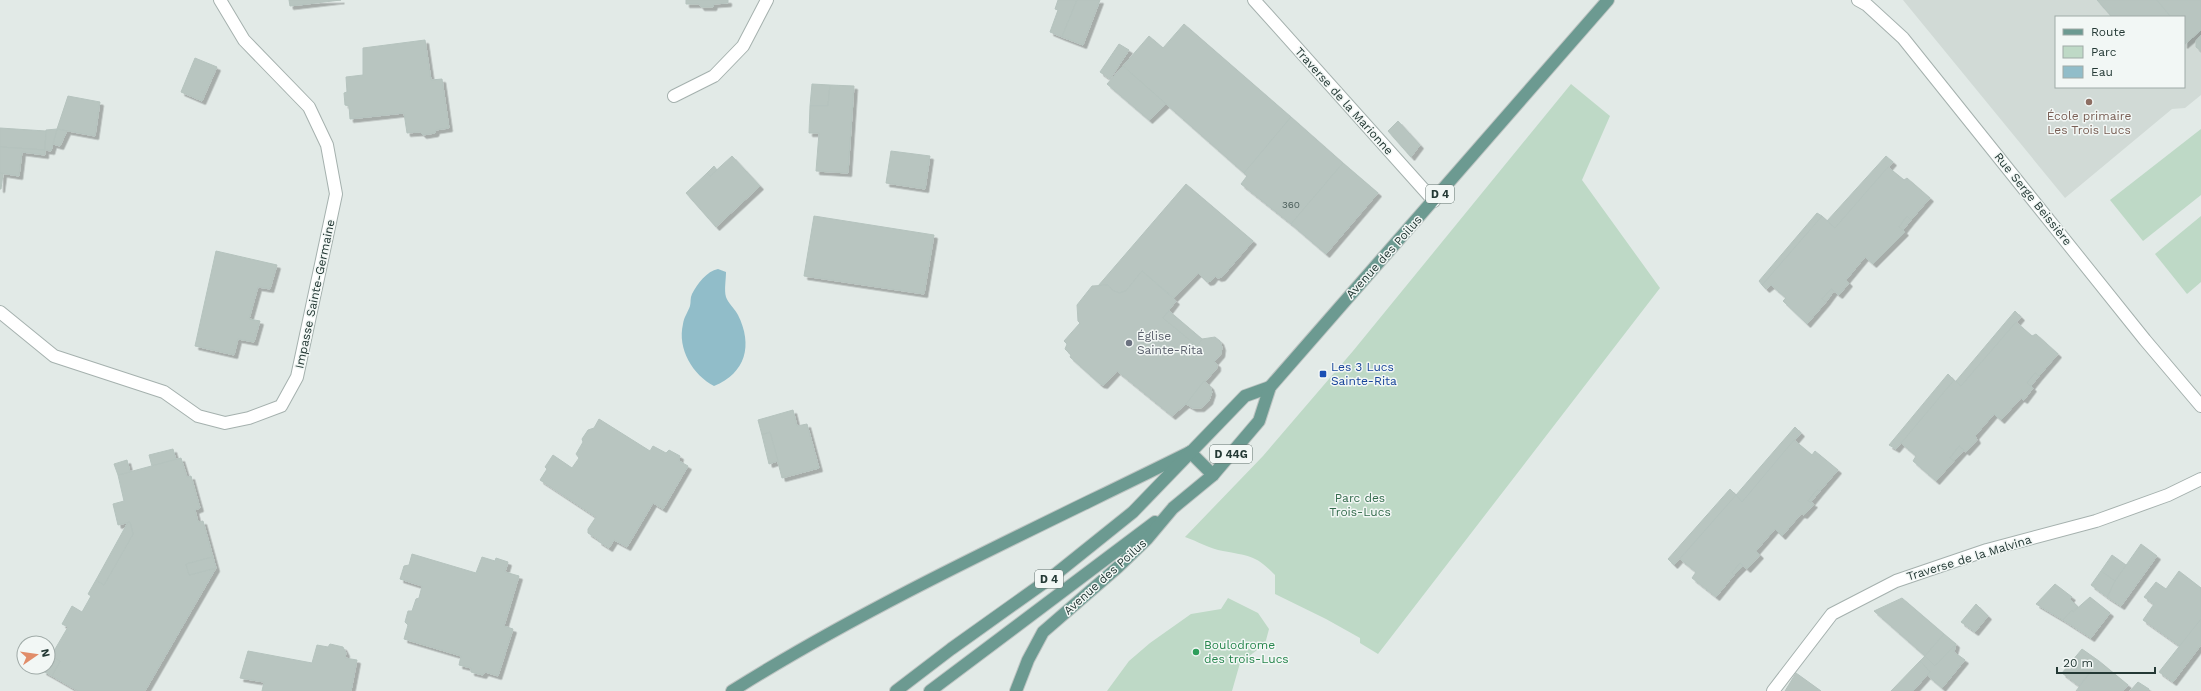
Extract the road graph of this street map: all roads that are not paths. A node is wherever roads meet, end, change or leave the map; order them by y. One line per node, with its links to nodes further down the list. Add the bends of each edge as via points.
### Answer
1 (220, 0): 8 (street, Impasse Sainte-Germaine, via 244,40 309,107 327,145 336,194 297,377 281,406 249,418 225,423 198,416 164,392 54,356)
2 (767, 0): 6 (street, via 743,46 714,76)
3 (1254, 0): 7 (street, Traverse de la Marionne)
4 (1608, 0): 7 (main road, Avenue des Poilus / D 4)
5 (1858, 0): 10 (street, Rue Serge Beissière, via 1903,38)
6 (674, 96)
7 (1434, 201): 9 (main road, Avenue des Poilus / D 4)
8 (0, 312)
9 (1270, 387): 11 (main road, Avenue des Poilus / D 4, via 1245,396); 12 (main road, Avenue des Poilus / D 44G, via 1259,421)
10 (2201, 406)
11 (1190, 452): 12 (main road, D 44G); 15 (main road, via 864,614); 16 (main road, D 4, via 1133,512 1052,577)
12 (1213, 475): 14 (main road, Avenue des Poilus / D 44G)
13 (2201, 479): 19 (street, Traverse de la Malvina, via 2168,495 2096,521 1987,550 1896,581 1832,614)
14 (1173, 508): 17 (main road, D 44G); 18 (main road, Avenue des Poilus / D 44G, via 1148,539 1043,632)
15 (732, 691)
16 (896, 691)
17 (930, 691)
18 (1016, 691)
19 (1773, 691)

